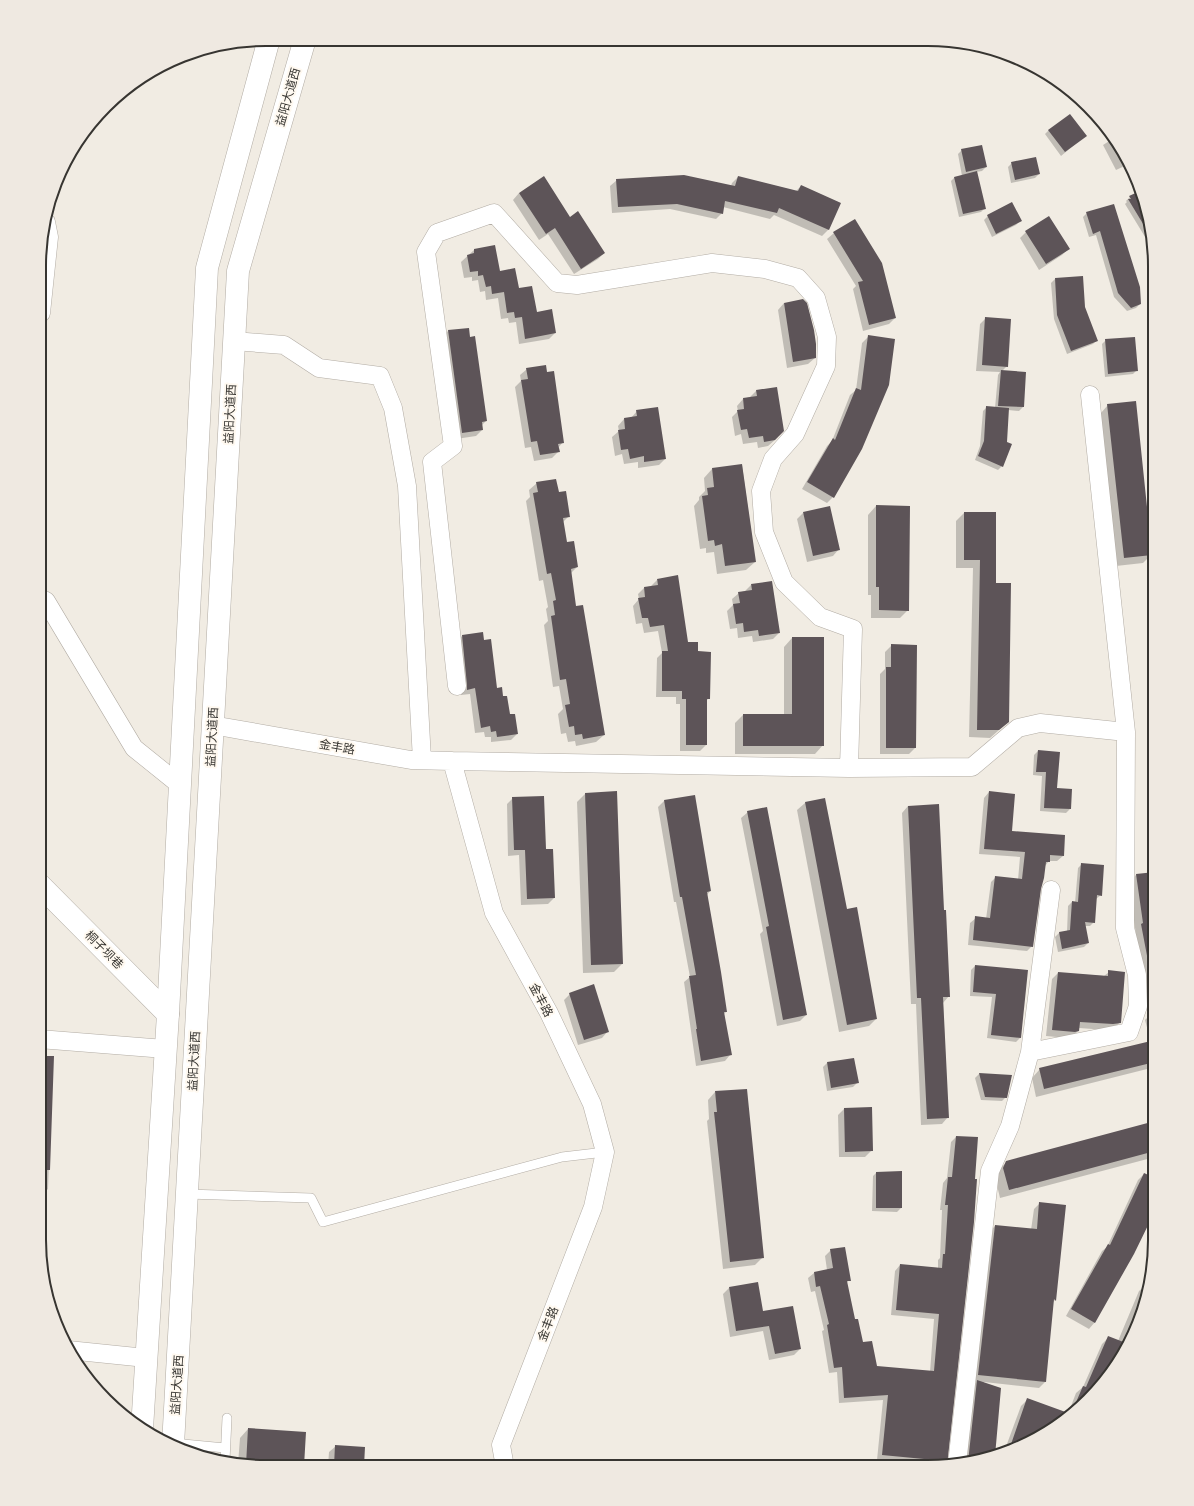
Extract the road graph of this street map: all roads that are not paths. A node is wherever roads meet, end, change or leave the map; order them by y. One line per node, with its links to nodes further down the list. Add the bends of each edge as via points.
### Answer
1 (267, 46): 14 (main road, via 207,268)
2 (303, 46): 5 (main road, 益阳大道西, via 238,271)
3 (48, 234): 4 (street)
4 (46, 266)
5 (234, 341): 9 (main road, 益阳大道西); 11 (street, via 284,345 319,368 380,376 393,408 407,486)
6 (1090, 395): 10 (street)
7 (46, 600): 14 (street, via 134,748)
8 (457, 686): 13 (street, via 432,462 453,446 426,252 437,233 494,213 557,283 577,285 712,263 764,269 798,278 816,298 827,337 826,366 795,434 774,459 761,491 764,532 784,582 820,617 853,628)
9 (212, 725): 11 (street, 金丰路); 22 (main road, 益阳大道西)
10 (1126, 732): 13 (street, via 1040,723 1018,728 972,767); 20 (street, via 1125,928 1137,975 1138,1006 1129,1032)
11 (422, 760): 12 (street, 金丰路)
12 (452, 761): 13 (street); 21 (street, 金丰路, via 494,913 549,1012 592,1104)
13 (849, 768)
14 (180, 785): 17 (main road)
15 (1051, 890): 20 (street)
16 (46, 891): 17 (main road, 桐子坝巷)
17 (168, 1014): 19 (main road)
18 (46, 1040): 19 (street)
19 (165, 1049): 24 (main road)
20 (1030, 1052): 31 (street, via 1010,1126 990,1171)
21 (606, 1152): 22 (lane, via 562,1157 323,1222 311,1198); 32 (street, 金丰路, via 593,1207 501,1445)
22 (187, 1194): 27 (main road, 益阳大道西)
23 (77, 1351): 24 (street)
24 (146, 1358): 26 (main road)
25 (227, 1418): 29 (lane)
26 (142, 1422)
27 (173, 1439)
28 (188, 1445): 29 (lane)
29 (225, 1448): 30 (lane)
30 (225, 1456)
31 (958, 1458)
32 (504, 1460)

